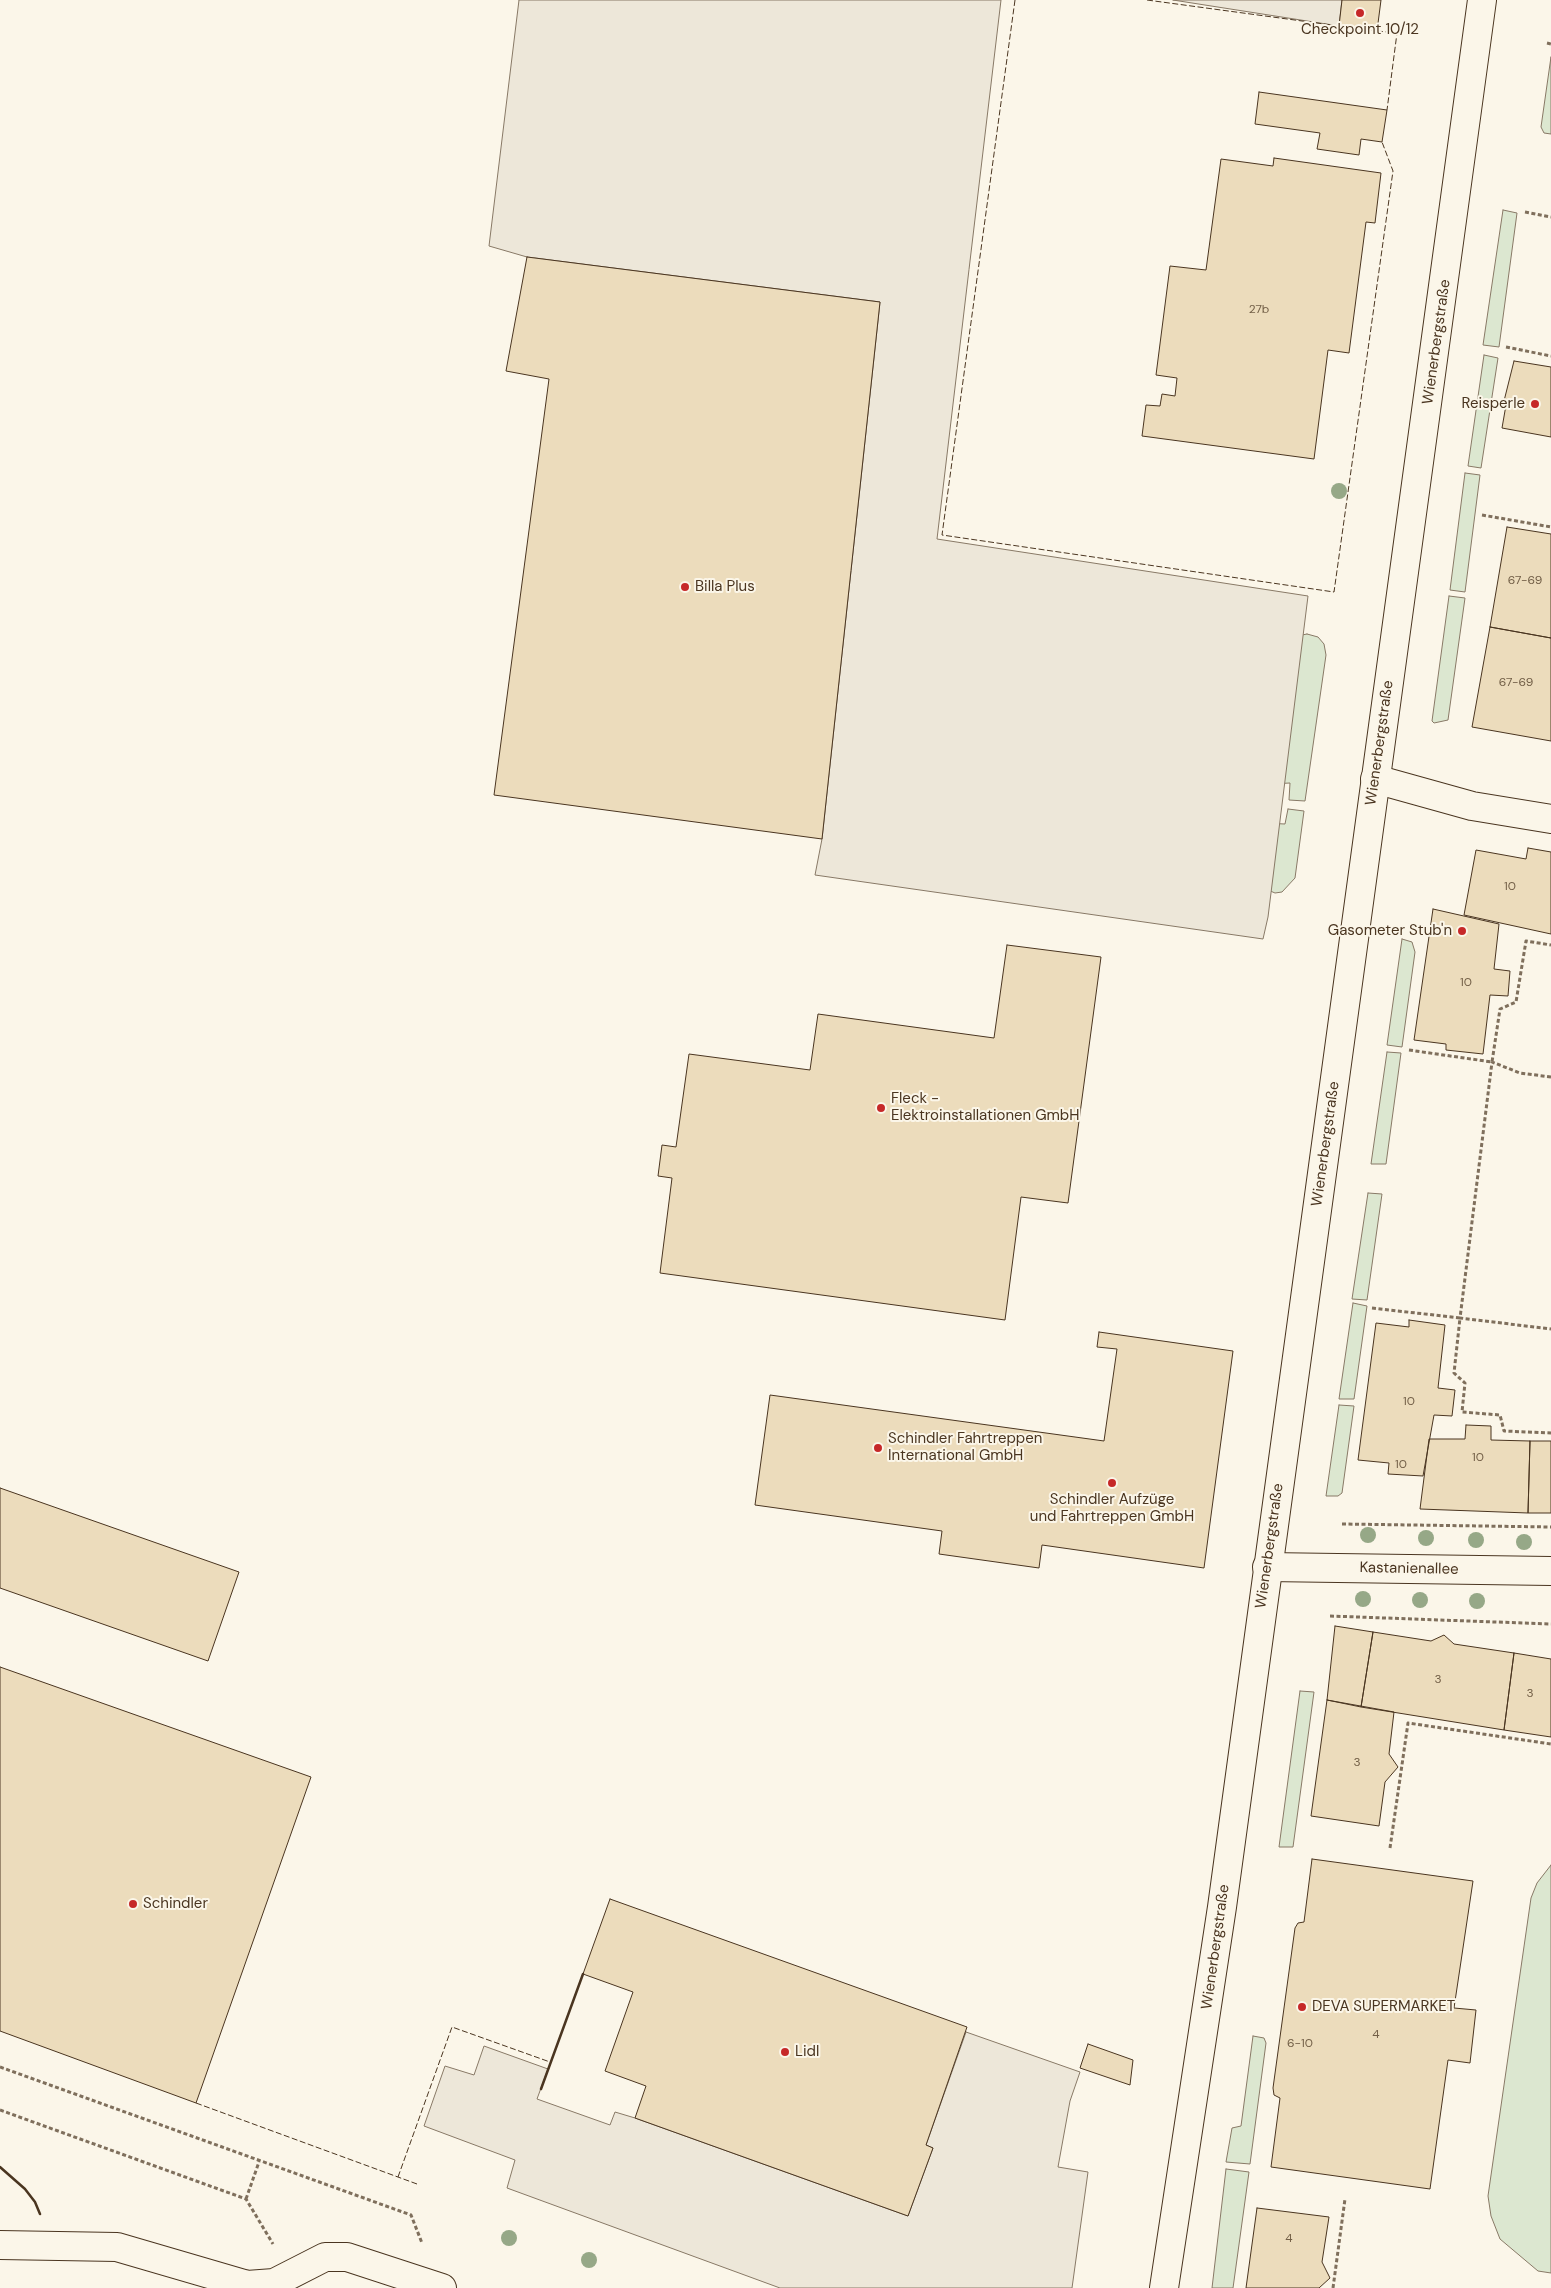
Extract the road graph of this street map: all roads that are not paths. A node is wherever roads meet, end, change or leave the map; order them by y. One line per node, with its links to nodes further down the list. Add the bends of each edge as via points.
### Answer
1 (1482, 0): 2 (main road, Wienerbergstraße)
2 (1375, 778): 3 (main road, via 1472,806); 4 (main road, Wienerbergstraße)
3 (1551, 819)
4 (1267, 1567): 5 (main road, Kastanienallee); 8 (main road, Wienerbergstraße, via 1222,1906)
5 (1551, 1572)
6 (0, 2245): 7 (main road, via 117,2246 247,2285 274,2283 325,2257 347,2257)
7 (440, 2288)
8 (1164, 2288)

